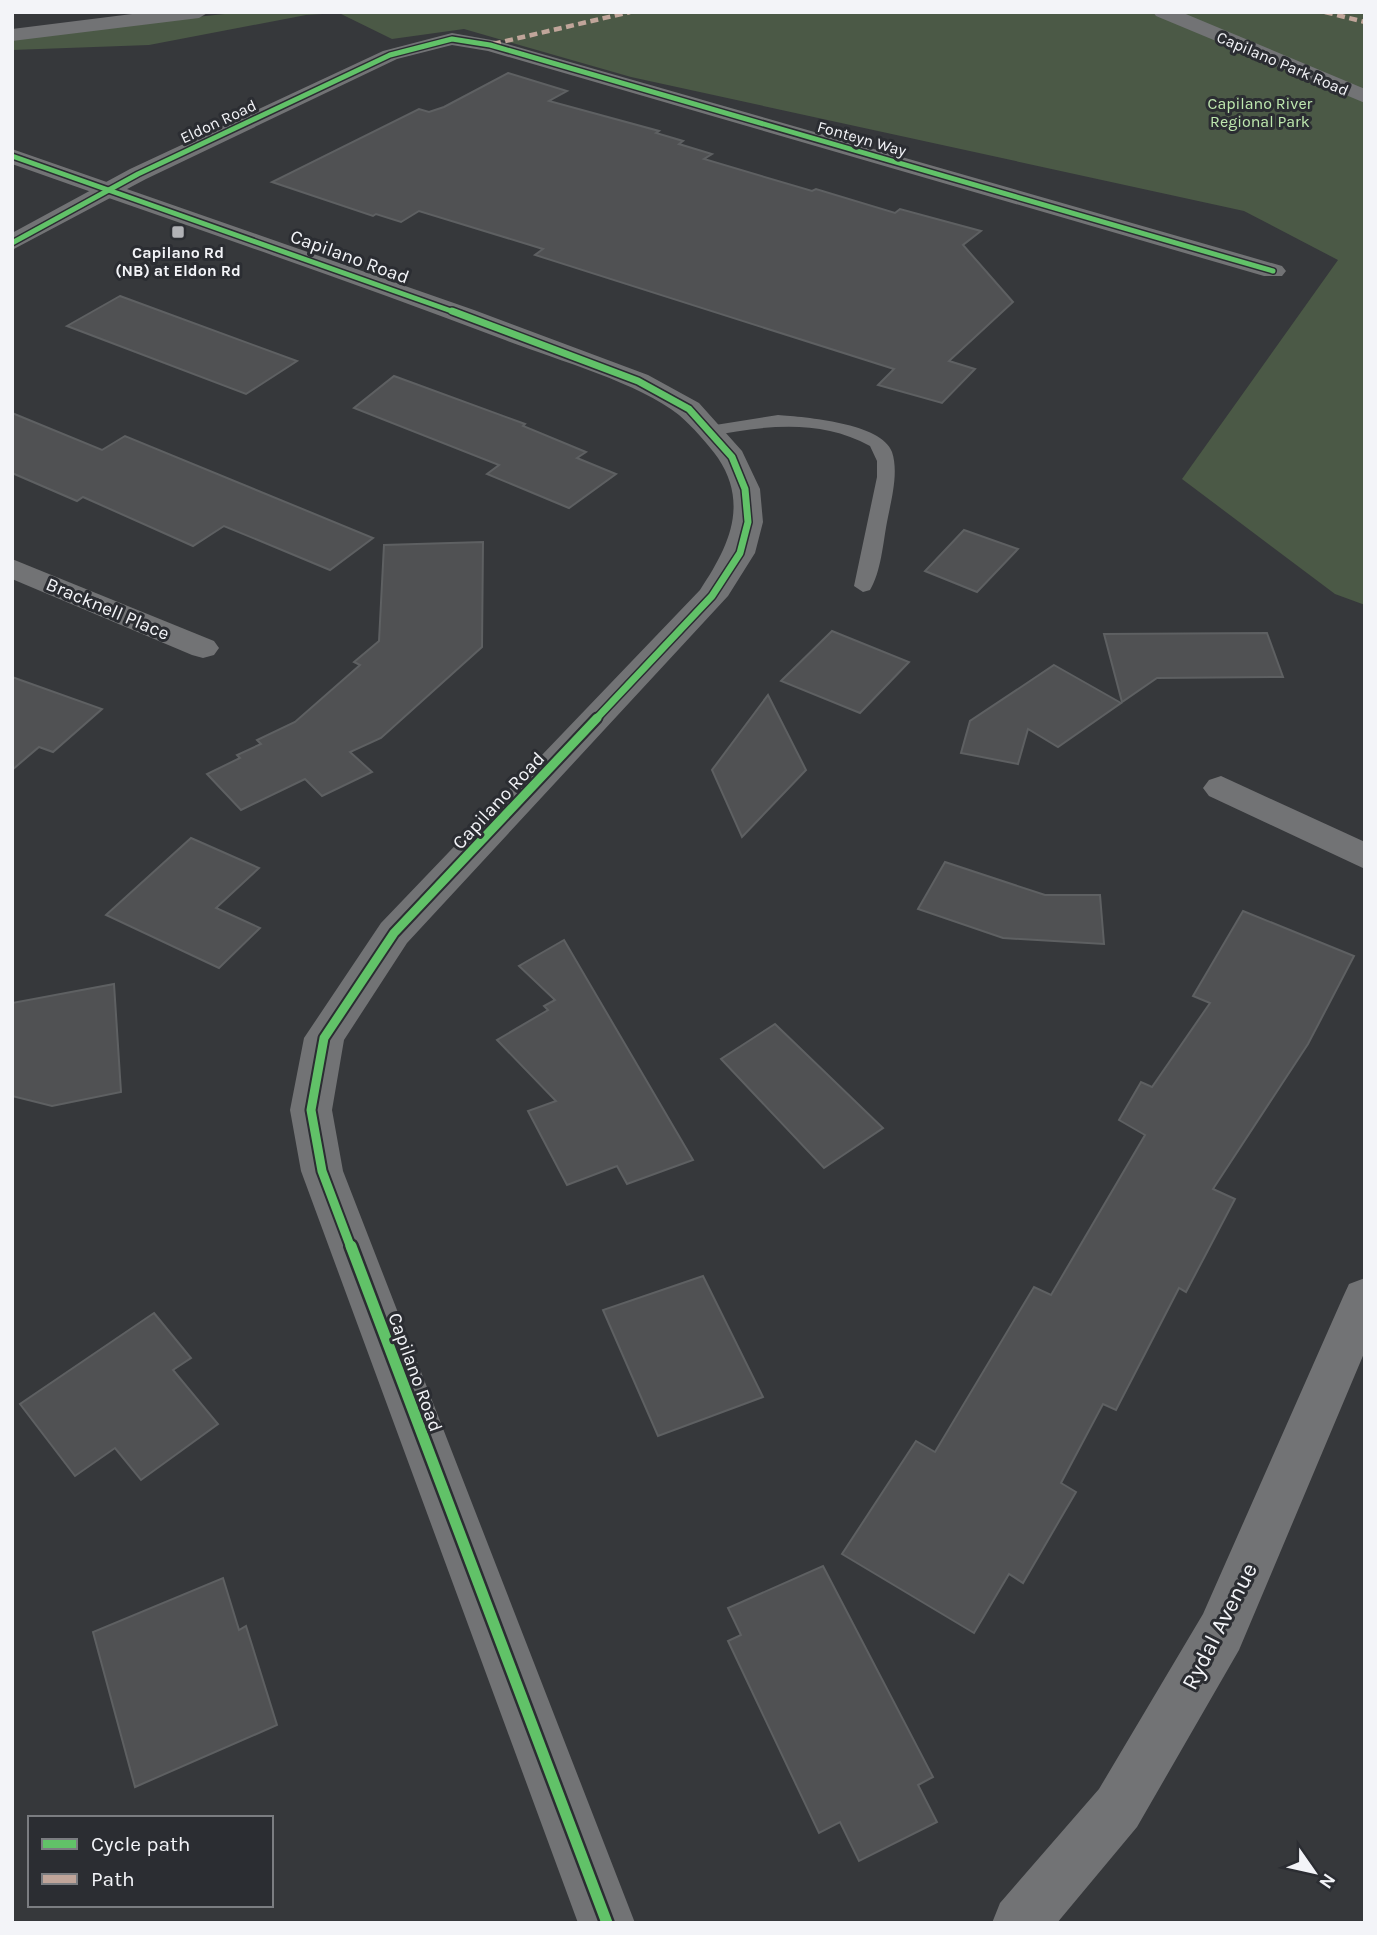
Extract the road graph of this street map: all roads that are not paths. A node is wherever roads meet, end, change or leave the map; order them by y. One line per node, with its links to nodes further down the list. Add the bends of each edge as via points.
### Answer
1 (200, 12): 3 (street)
2 (1163, 12): 5 (street, Capilano Park Road)
3 (12, 35)
4 (442, 40): 7 (street, Eldon Road, via 390,55); 9 (street, Fonteyn Way, via 503,49)
5 (1365, 97)
6 (12, 156): 7 (street, Capilano Road)
7 (110, 190): 8 (street, Eldon Road); 10 (street, Capilano Road, via 638,381 689,409)
8 (12, 243)
9 (1273, 271)
10 (709, 431): 12 (lane, via 777,420 872,438 884,451 885,484); 17 (street, Capilano Road, via 732,457 745,489 748,522 740,553 712,596 394,933 324,1038 311,1110 322,1171)
11 (12, 568): 13 (street, Bracknell Place)
12 (863, 586)
13 (204, 648)
14 (1221, 788): 15 (street)
15 (1365, 858)
16 (1365, 1297): 18 (street, Rydal Avenue, via 1221,1632 1118,1808)
17 (607, 1923)
18 (1020, 1923)

